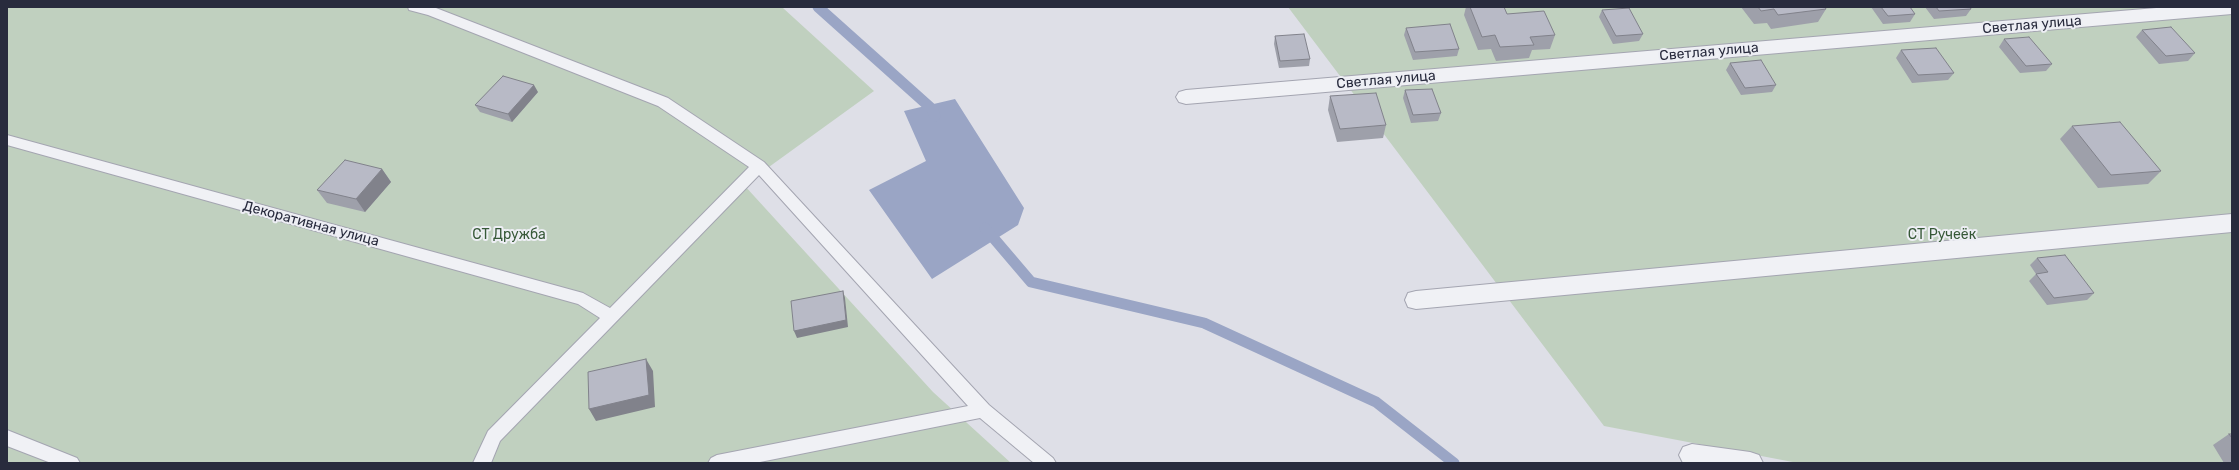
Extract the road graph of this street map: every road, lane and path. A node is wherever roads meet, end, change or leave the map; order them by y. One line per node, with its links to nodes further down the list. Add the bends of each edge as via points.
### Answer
1 (414, 7): 5 (lane, via 431,11 663,102)
2 (2232, 8): 3 (street, Светлая улица)
3 (1186, 97)
4 (7, 140): 8 (lane, Декоративная улица, via 583,299)
5 (759, 166): 8 (lane); 9 (lane)
6 (2232, 223): 7 (street)
7 (1416, 300)
8 (611, 317): 13 (lane, via 494,436)
9 (983, 410): 14 (lane); 15 (lane)
10 (7, 438): 12 (lane)
11 (1692, 455): 16 (street)
12 (71, 463)
13 (482, 463)
14 (716, 463)
15 (1047, 463)
16 (1750, 463)

